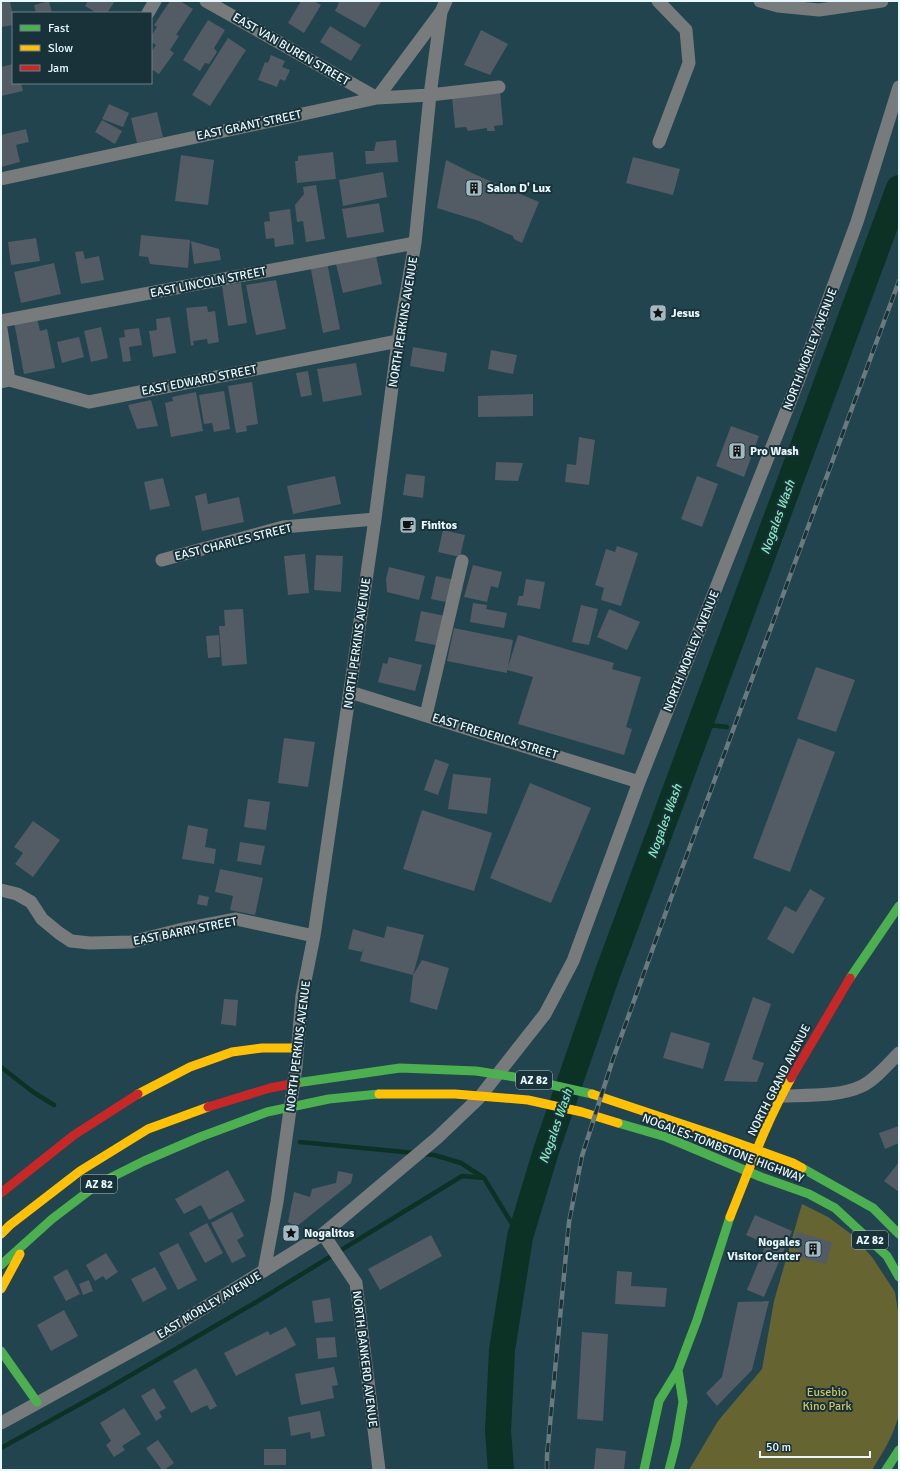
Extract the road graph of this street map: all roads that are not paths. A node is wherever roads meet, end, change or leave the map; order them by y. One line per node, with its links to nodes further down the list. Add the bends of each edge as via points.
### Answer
1 (155, 1): 7 (street)
2 (206, 1): 11 (street, EAST VAN BUREN STREET)
3 (658, 1): 12 (street, via 686,30 689,63)
4 (760, 1): 5 (street, via 778,6 818,10)
5 (882, 1)
6 (443, 7): 10 (street, NORTH PERKINS AVENUE); 11 (street)
7 (149, 12)
8 (499, 86): 10 (street, EAST GRANT STREET)
9 (899, 87): 24 (street, NORTH MORLEY AVENUE, via 857,222 799,379)
10 (430, 95): 11 (street, EAST GRANT STREET); 14 (street, NORTH PERKINS AVENUE)
11 (377, 98): 13 (street, EAST GRANT STREET)
12 (659, 142)
13 (1, 179)
14 (415, 244): 15 (street, EAST LINCOLN STREET); 17 (street, NORTH PERKINS AVENUE)
15 (1, 321)
16 (1, 329): 18 (street)
17 (398, 342): 18 (street, EAST EDWARD STREET, via 89,402); 19 (street, NORTH PERKINS AVENUE)
18 (5, 381)
19 (375, 518): 20 (street, EAST CHARLES STREET, via 283,527); 22 (street, NORTH PERKINS AVENUE)
20 (162, 560)
21 (462, 561): 23 (street)
22 (350, 692): 23 (street, EAST FREDERICK STREET); 27 (street, NORTH PERKINS AVENUE)
23 (426, 715): 24 (street, EAST FREDERICK STREET)
24 (639, 782): 31 (street, NORTH MORLEY AVENUE, via 573,961 545,1014 479,1098)
25 (1, 890): 27 (street, EAST BARRY STREET, via 18,894 31,902 42,919 71,941 131,942 236,919)
26 (899, 906): 30 (main road, NORTH GRAND AVENUE, via 842,989)
27 (314, 936): 28 (street, NORTH PERKINS AVENUE, via 302,996)
28 (298, 1048): 32 (main road, via 262,1048 232,1052 190,1067 129,1099 74,1135); 38 (street, NORTH PERKINS AVENUE, via 277,1202)
29 (899, 1053): 30 (street, via 862,1086 846,1091)
30 (781, 1096): 42 (main road, NORTH GRAND AVENUE, via 737,1199)
31 (404, 1166): 34 (street, EAST MORLEY AVENUE)
32 (1, 1193)
33 (1, 1234): 35 (main road, NOGALES-TOMBSTONE HIGHWAY / AZ 82, via 80,1171 148,1129 204,1108 270,1088 400,1068 476,1071 583,1091 793,1163 873,1208)
34 (323, 1234): 38 (street, EAST MORLEY AVENUE); 46 (street, NORTH BANKERD AVENUE, via 356,1283)
35 (899, 1234)
36 (29, 1238): 37 (main road, NOGALES-TOMBSTONE HIGHWAY / AZ 82); 39 (main road, NOGALES-TOMBSTONE HIGHWAY / AZ 82, via 98,1184 144,1161 267,1112 329,1099 379,1094 455,1094 528,1100 582,1112 666,1137 809,1194 835,1208 887,1256); 40 (main road)
37 (1, 1265)
38 (264, 1271): 43 (street, EAST MORLEY AVENUE, via 157,1337)
39 (899, 1277)
40 (1, 1289)
41 (2, 1350): 43 (main road)
42 (678, 1370): 47 (main road, NORTH GRAND AVENUE, via 659,1401); 48 (main road, NORTH GRAND AVENUE, via 683,1402)
43 (37, 1402): 44 (street, EAST MORLEY AVENUE)
44 (1, 1423)
45 (899, 1450): 49 (main road)
46 (379, 1470)
47 (644, 1470)
48 (669, 1470)
49 (886, 1470)

